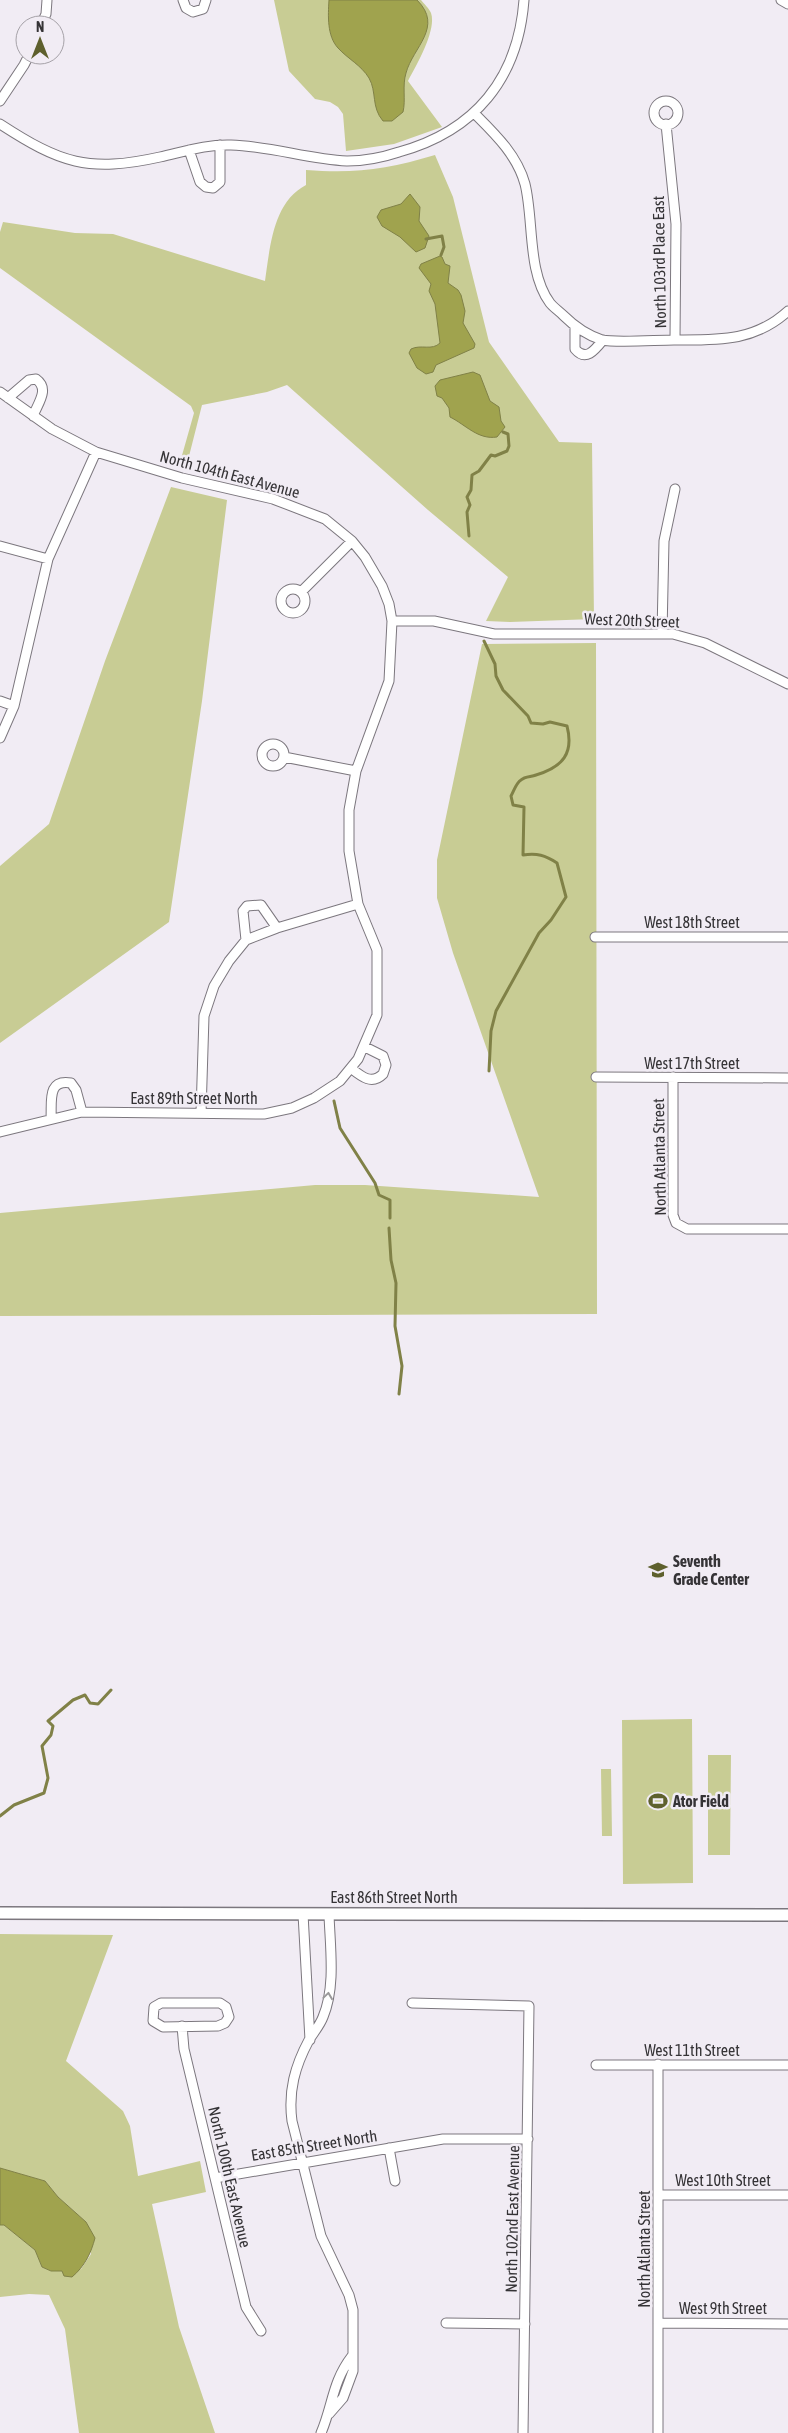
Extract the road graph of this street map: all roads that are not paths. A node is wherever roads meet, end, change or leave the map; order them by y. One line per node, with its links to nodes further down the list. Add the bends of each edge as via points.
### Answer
1 (47, 0): 7 (street)
2 (183, 0): 3 (street, via 186,8 193,12 203,9)
3 (206, 0)
4 (524, 0): 10 (street, via 518,39 509,66)
5 (781, 0): 6 (street)
6 (788, 4)
7 (46, 15)
8 (23, 65): 9 (street)
9 (0, 101)
10 (475, 114): 13 (street, via 443,136 420,146 390,155 349,161); 16 (street, via 502,141 517,164 525,185 540,280 549,302)
11 (0, 124): 14 (street, via 36,147 71,161 127,164)
12 (666, 124): 18 (street, North 103rd Place East, via 676,224)
13 (220, 145): 14 (street); 14 (street, via 220,182 213,188 200,182)
14 (189, 150)
15 (788, 311): 18 (street, via 774,323 748,335 711,341)
16 (575, 326): 17 (street); 17 (street, via 575,349 579,354 586,356 593,352)
17 (603, 340): 18 (street)
18 (675, 340)
19 (0, 392): 20 (street, North 104th East Avenue)
20 (8, 398): 21 (street, North 104th East Avenue); 21 (street, via 29,380 36,379 42,383 44,390)
21 (33, 416): 22 (street, North 104th East Avenue)
22 (96, 452): 24 (street, North 104th East Avenue, via 300,508 325,519); 26 (street)
23 (675, 489): 29 (street, via 664,541)
24 (352, 541): 27 (street); 28 (street, North 104th East Avenue, via 382,586)
25 (0, 546): 26 (street)
26 (48, 558): 32 (street)
27 (301, 592)
28 (392, 621): 29 (street, West 20th Street, via 434,621 494,634); 35 (street, North 104th East Avenue, via 389,681)
29 (662, 633): 30 (street, West 20th Street, via 705,643)
30 (788, 684)
31 (0, 701): 32 (street)
32 (14, 706): 33 (street)
33 (0, 738)
34 (284, 757): 35 (street)
35 (356, 771): 36 (street, North 104th East Avenue, via 349,810 349,850)
36 (358, 904): 37 (street); 41 (street, North 104th East Avenue, via 377,950 377,1015)
37 (277, 928): 40 (street); 40 (street, via 261,905 247,906 243,911)
38 (595, 937): 39 (street, West 18th Street)
39 (788, 938)
40 (246, 940): 47 (street, via 214,986 204,1016)
41 (365, 1047): 42 (street, East 89th Street North); 42 (street, via 383,1056 386,1065 383,1074 371,1080)
42 (352, 1069): 47 (street, East 89th Street North, via 314,1098 292,1108 264,1114)
43 (596, 1077): 44 (street, West 17th Street)
44 (672, 1077): 45 (street, West 17th Street); 50 (street, North Atlanta Street, via 672,1215 676,1223 687,1229)
45 (788, 1078)
46 (82, 1112): 47 (street, East 89th Street North); 48 (street, East 89th Street North); 48 (street, via 76,1090 71,1083 64,1082 56,1084 52,1090)
47 (201, 1113)
48 (51, 1118): 49 (street, East 89th Street North)
49 (0, 1132)
50 (788, 1229)
51 (0, 1913): 52 (street, East 86th Street North)
52 (302, 1914): 53 (street, East 86th Street North); 57 (street)
53 (329, 1914): 54 (street, East 86th Street North); 57 (street, one-way to 53, via 323,2018 328,1997)
54 (788, 1915)
55 (412, 2003): 61 (street, North 102nd East Avenue, via 529,2006)
56 (182, 2026): 56 (street, via 218,2026 225,2023 229,2017 226,2007 220,2003 161,2003 154,2007 153,2021 163,2026); 64 (street, North 100th East Avenue, via 184,2048)
57 (310, 2040): 63 (street, via 290,2093 292,2121)
58 (658, 2064): 59 (street, West 11th Street); 60 (street, West 11th Street); 66 (street, North Atlanta Street)
59 (788, 2065)
60 (596, 2066)
61 (528, 2139): 62 (street, East 85th Street North, via 457,2137); 70 (street, North 102nd East Avenue)
62 (389, 2148): 63 (street, East 85th Street North); 65 (street, East 85th Street North)
63 (303, 2161): 64 (street, East 85th Street North); 73 (street, via 321,2236 353,2310 353,2371 344,2398 330,2414)
64 (215, 2178): 72 (street, North 100th East Avenue, via 246,2307)
65 (395, 2181)
66 (659, 2195): 67 (street, West 10th Street); 69 (street, North Atlanta Street)
67 (788, 2195)
68 (446, 2323): 70 (street)
69 (658, 2323): 71 (street, West 9th Street); 75 (street, North Atlanta Street)
70 (525, 2324): 74 (street, North 102nd East Avenue)
71 (788, 2324)
72 (261, 2331)
73 (321, 2433)
74 (523, 2433)
75 (658, 2433)

